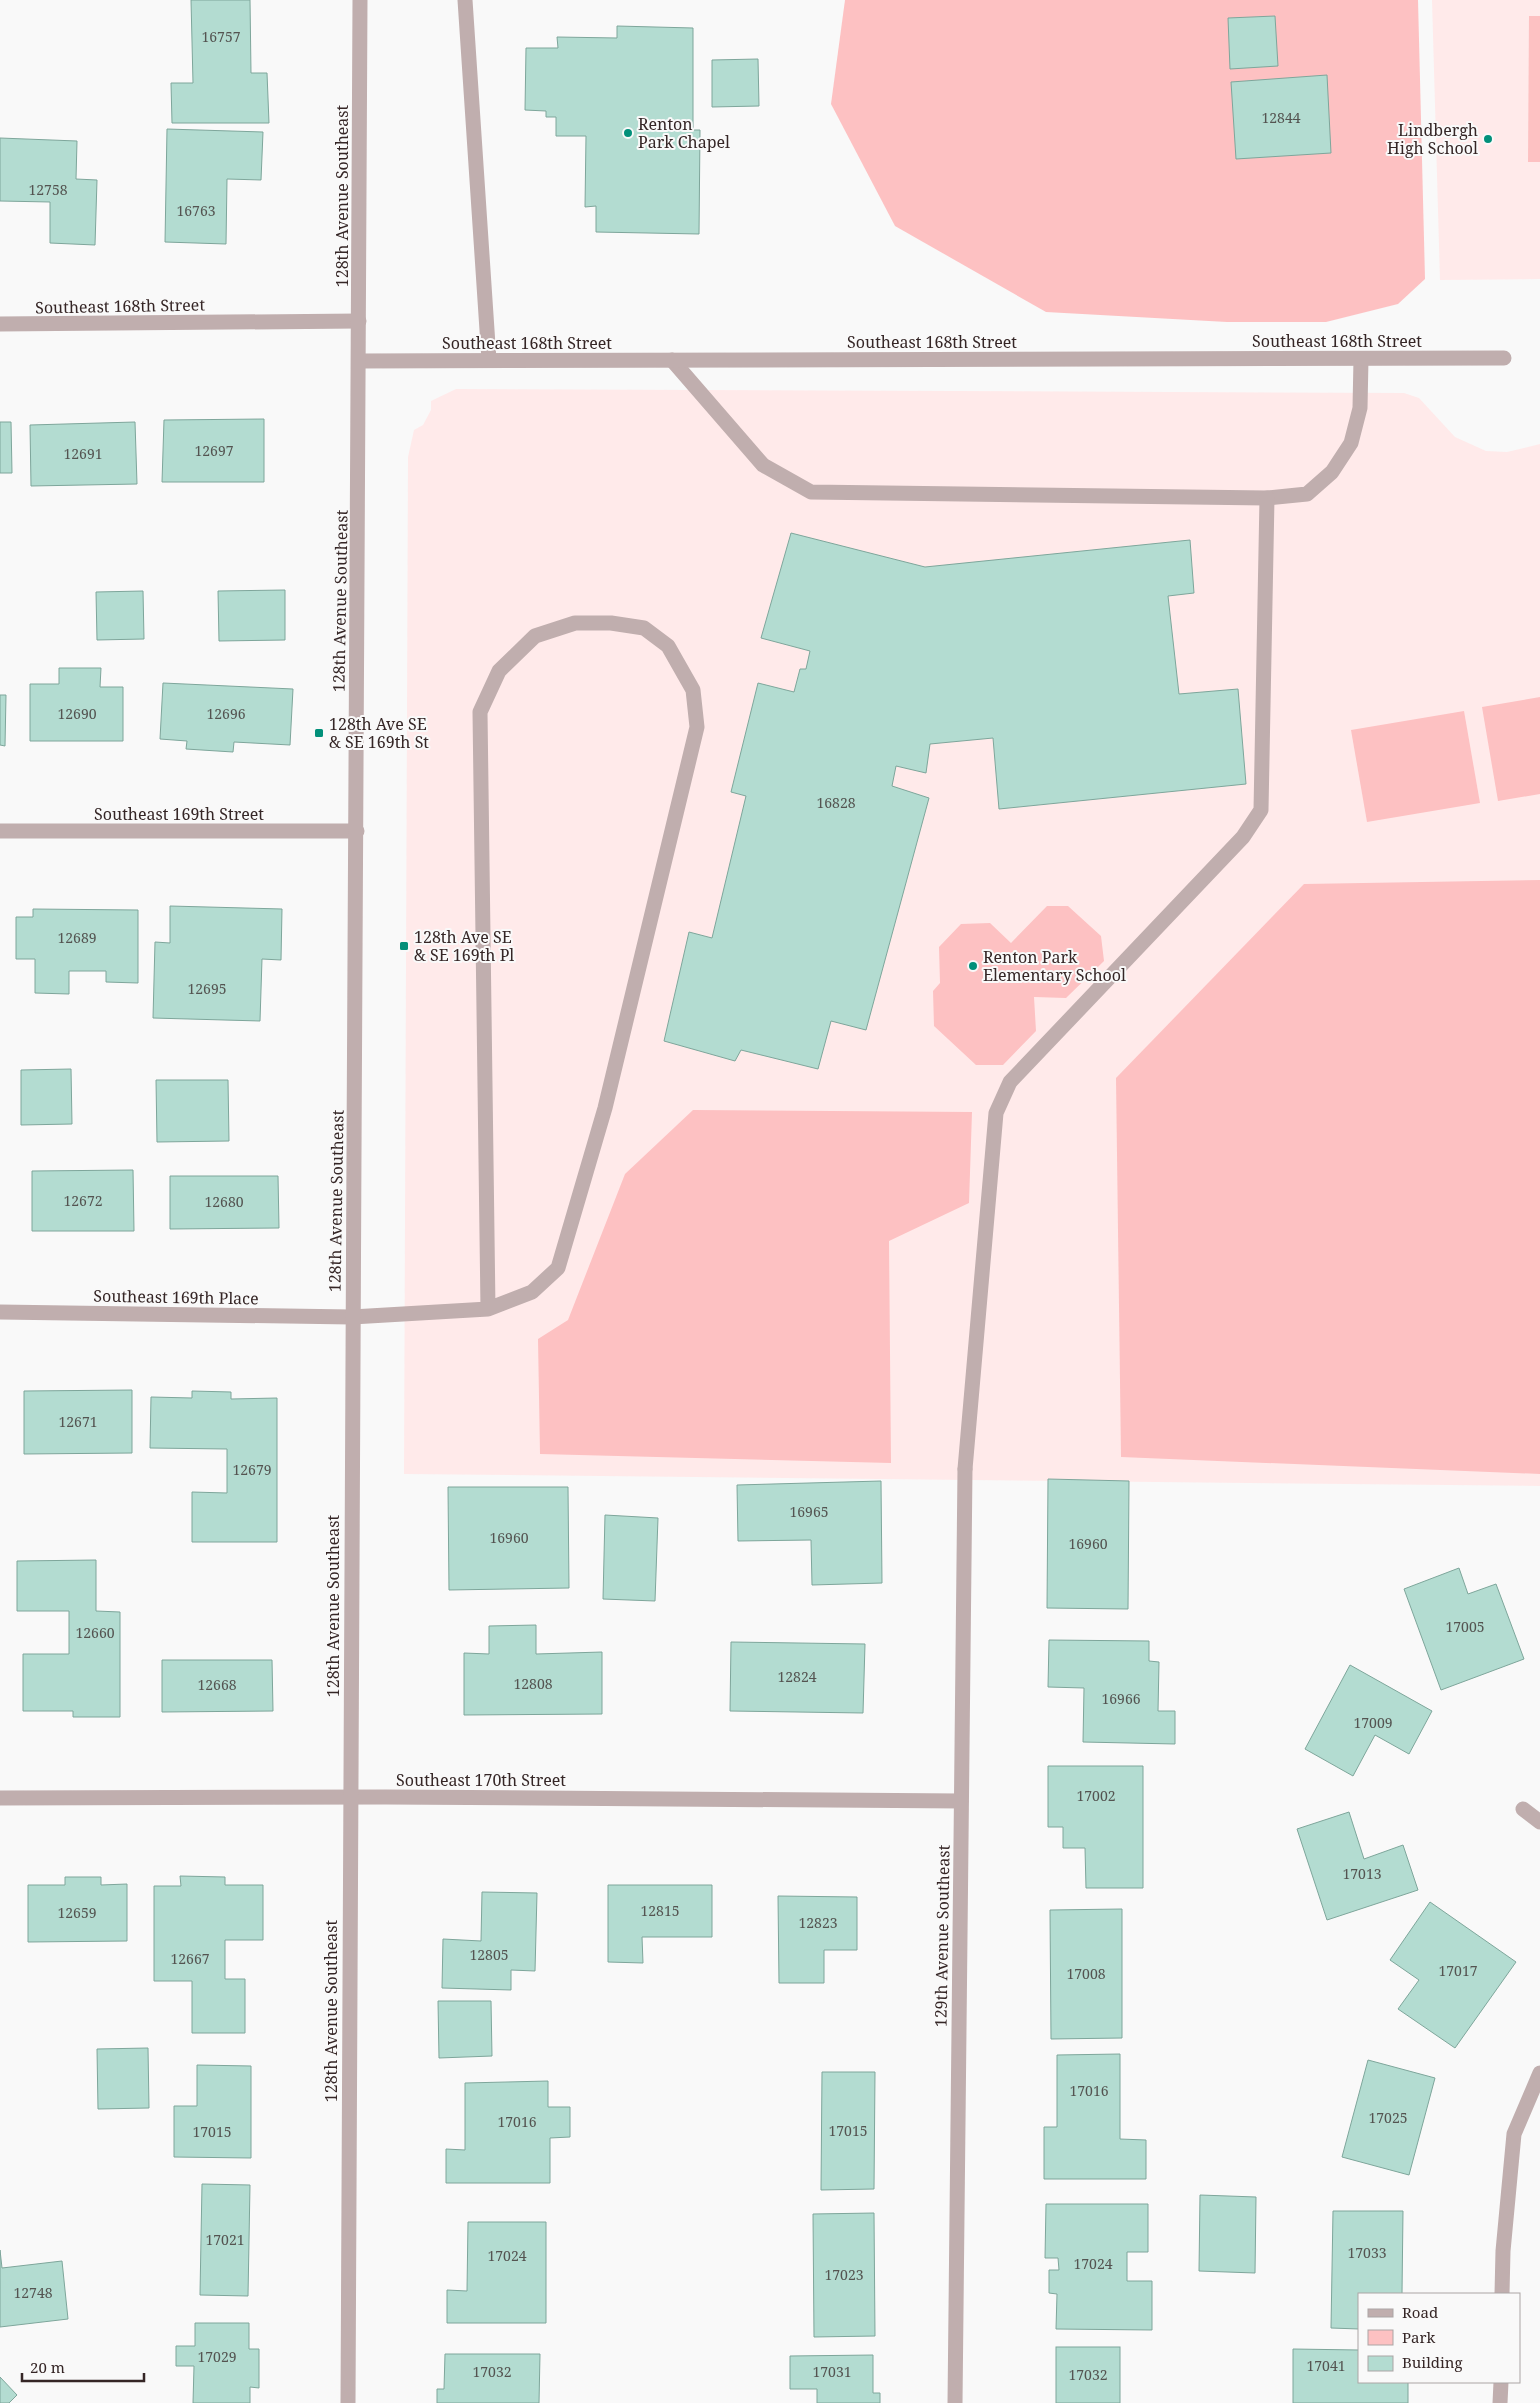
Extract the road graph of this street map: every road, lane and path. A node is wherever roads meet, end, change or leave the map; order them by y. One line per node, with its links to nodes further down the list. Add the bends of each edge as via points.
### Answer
1 (360, 0): 3 (street, 128th Avenue Southeast)
2 (465, 0): 8 (street)
3 (359, 321): 4 (street, Southeast 168th Street); 7 (street, 128th Avenue Southeast)
4 (0, 324)
5 (1504, 358): 6 (street, Southeast 168th Street)
6 (1361, 359): 9 (street, Southeast 168th Street); 10 (street, via 1360,408 1351,443 1332,472 1307,494)
7 (360, 360): 8 (street, Southeast 168th Street); 12 (street, 128th Avenue Southeast)
8 (489, 360): 9 (street, Southeast 168th Street)
9 (672, 360): 10 (street, via 763,465 811,492)
10 (1267, 498): 18 (street, 129th Avenue Southeast, via 1261,810 1243,837 1010,1082 996,1113 965,1469)
11 (0, 831): 12 (street, Southeast 169th Street)
12 (357, 831): 15 (street, 128th Avenue Southeast)
13 (488, 1309): 13 (street, Southeast 169th Place, via 532,1292 558,1268 605,1108 697,727 693,690 668,646 644,628 575,622 535,636 499,671 480,712); 15 (street, Southeast 169th Place)
14 (0, 1312): 15 (street, Southeast 169th Place)
15 (352, 1317): 16 (street, 128th Avenue Southeast)
16 (349, 1796): 17 (street, Southeast 170th Street); 18 (street, Southeast 170th Street); 24 (street, 128th Avenue Southeast)
17 (0, 1798)
18 (961, 1802): 25 (street, 129th Avenue Southeast)
19 (1523, 1809): 20 (street)
20 (1540, 1822)
21 (1540, 2073): 22 (street, via 1514,2134)
22 (1502, 2293)
23 (1501, 2383): 26 (street)
24 (348, 2403)
25 (955, 2403)
26 (1500, 2403)

